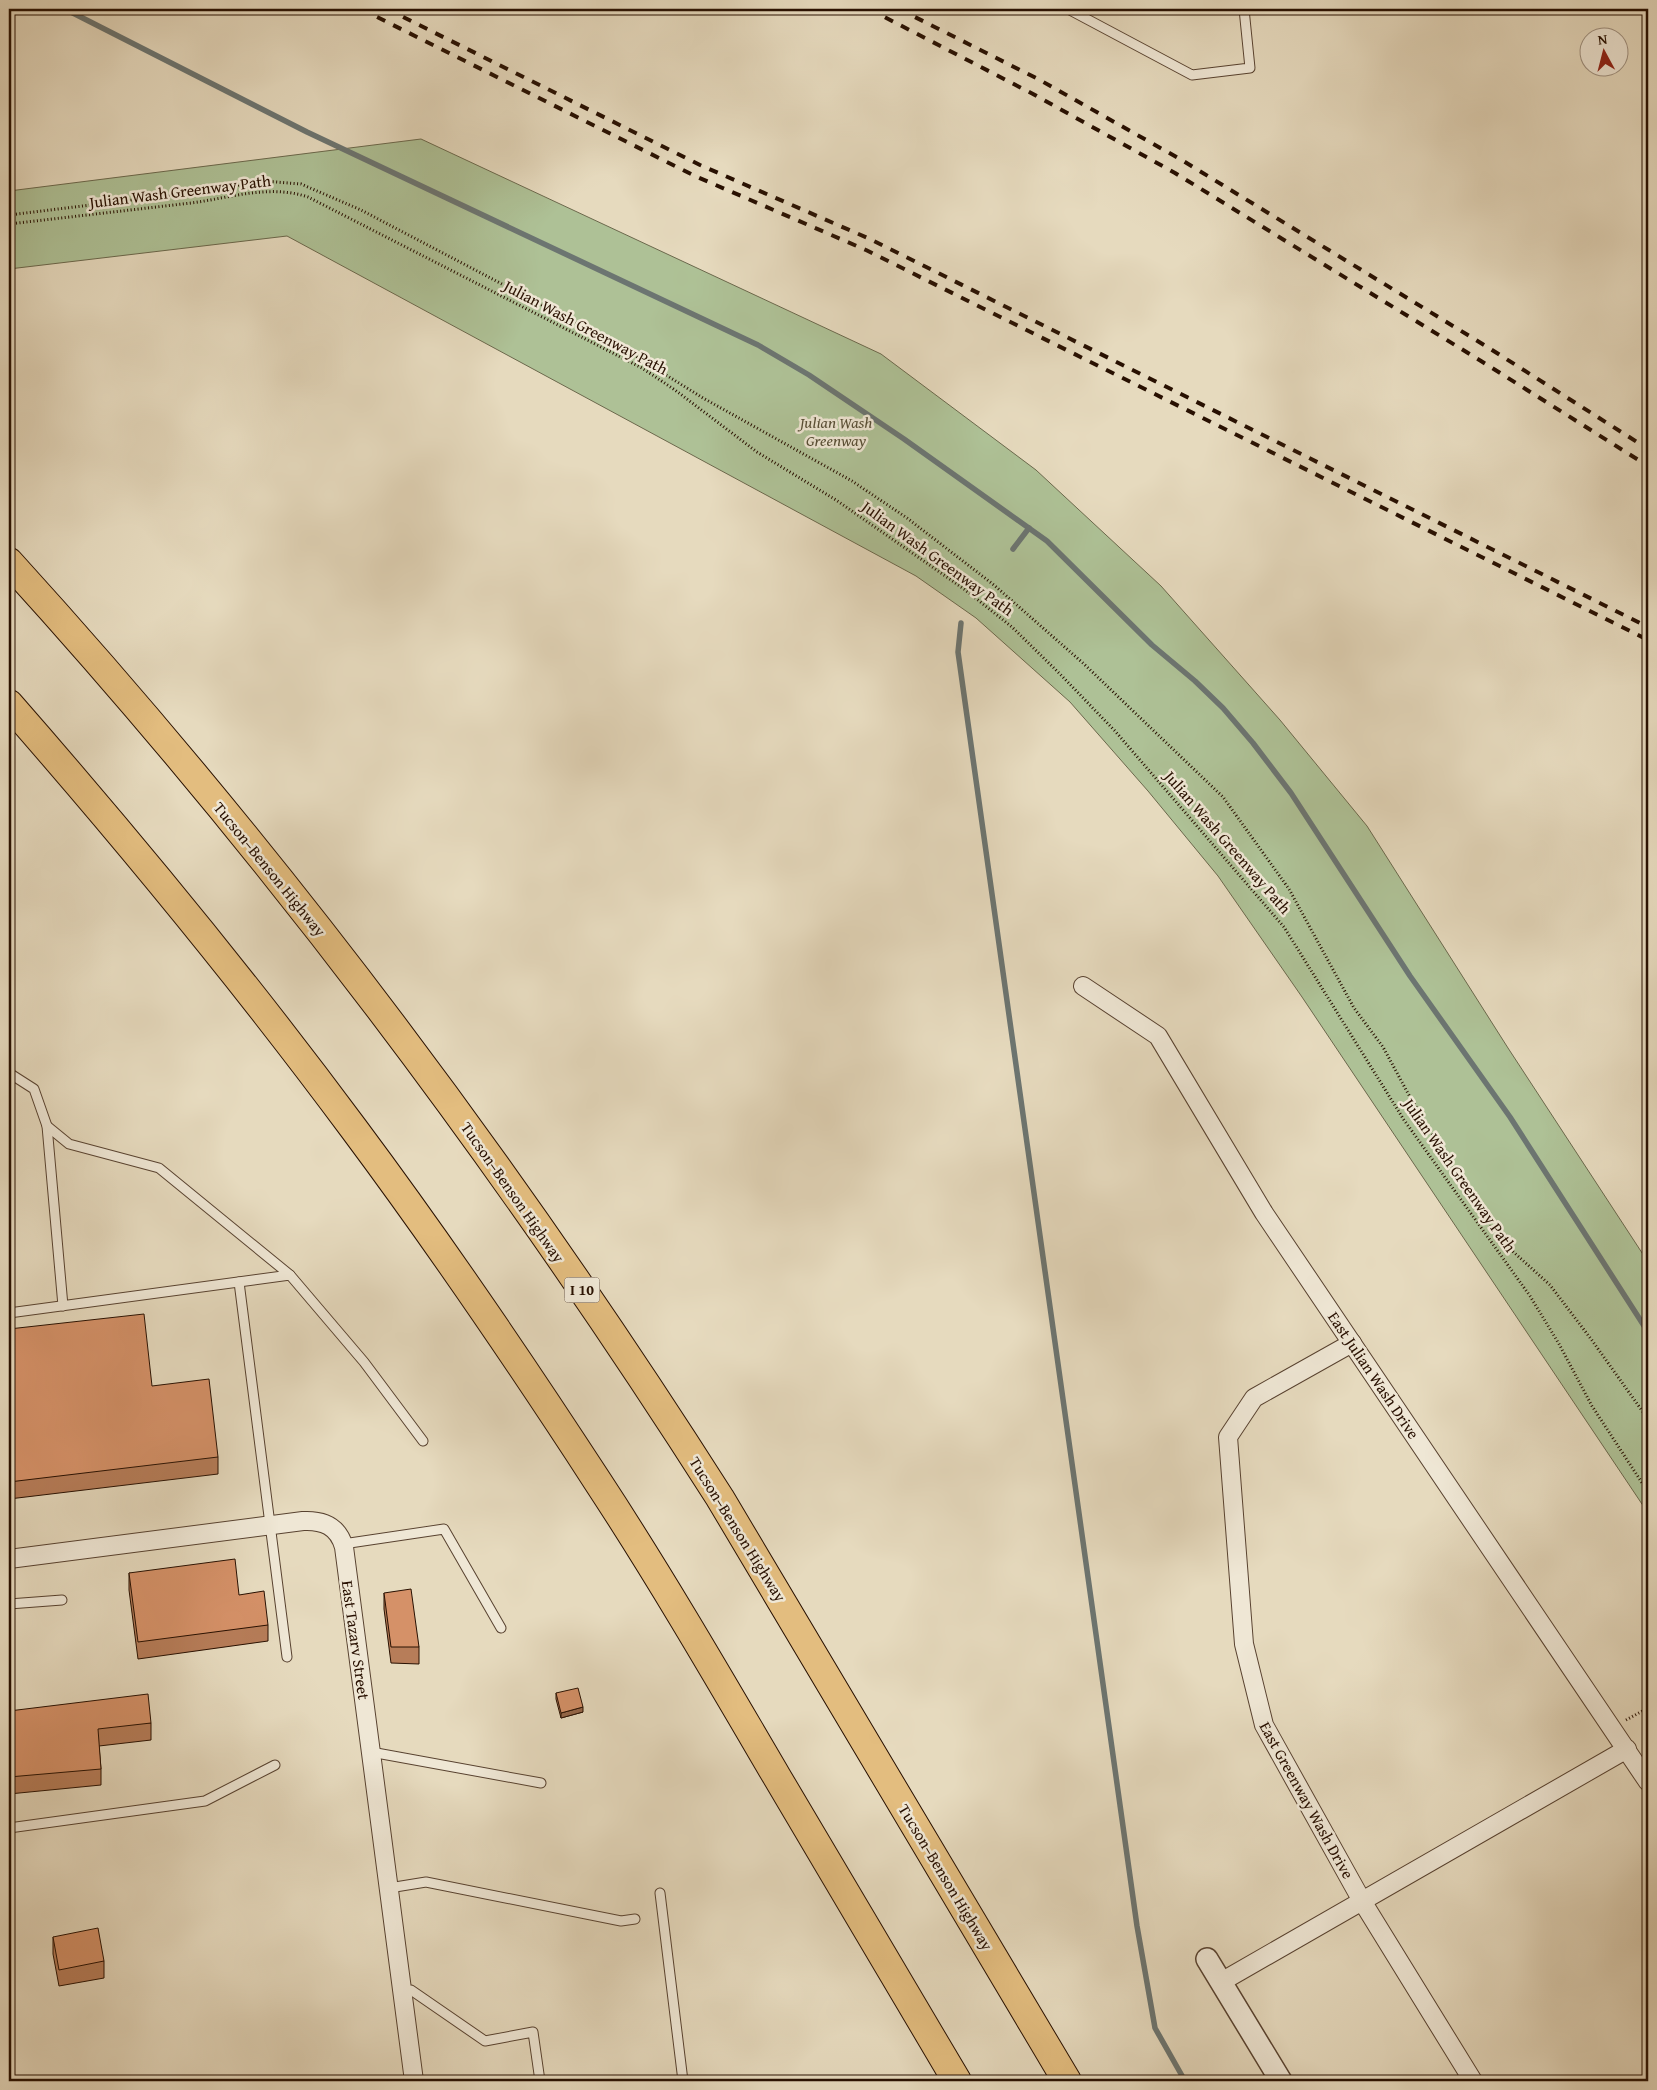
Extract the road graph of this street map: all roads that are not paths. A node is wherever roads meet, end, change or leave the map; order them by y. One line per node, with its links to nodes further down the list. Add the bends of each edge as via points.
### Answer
1 (1068, 9): 2 (lane, via 1192,75 1250,68)
2 (1244, 9)
3 (9, 562): 38 (highway, Tucson–Benson Highway / I 10, via 132,701 298,902 527,1209 720,1498)
4 (9, 704): 37 (highway, via 229,966 355,1130 436,1243 638,1545)
5 (1083, 986): 12 (street, East Julian Wash Drive, via 1158,1036 1264,1213)
6 (9, 1073): 7 (lane, via 34,1089)
7 (47, 1126): 8 (lane, via 69,1144 158,1168); 10 (lane)
8 (290, 1275): 9 (lane); 13 (lane, via 364,1362)
9 (239, 1282): 10 (lane); 14 (lane)
10 (64, 1306): 11 (lane)
11 (9, 1313)
12 (1352, 1343): 21 (street, East Julian Wash Drive); 29 (street, East Greenway Wash Drive, via 1254,1398 1228,1437 1244,1644 1264,1725)
13 (422, 1441)
14 (270, 1525): 15 (street, East Tazarv Street, via 325,1522 334,1528); 16 (street, East Tazarv Street); 20 (lane)
15 (343, 1544): 19 (lane, via 444,1528); 22 (street, East Tazarv Street)
16 (9, 1559)
17 (62, 1600): 18 (lane)
18 (9, 1604)
19 (501, 1628)
20 (287, 1657)
21 (1627, 1749): 24 (street, East Julian Wash Drive); 29 (street)
22 (371, 1752): 25 (lane); 27 (street, East Tazarv Street)
23 (275, 1765): 26 (lane, via 205,1801)
24 (1648, 1782)
25 (541, 1783)
26 (9, 1828)
27 (389, 1888): 30 (lane, via 426,1882 621,1921); 33 (street, East Tazarv Street)
28 (660, 1893): 36 (lane)
29 (1362, 1901): 32 (street); 40 (street, East Greenway Wash Drive)
30 (636, 1919)
31 (1207, 1958): 32 (street)
32 (1221, 1982): 39 (street)
33 (403, 1992): 34 (street, East Tazarv Street); 35 (lane, via 410,1990 485,2041 533,2032)
34 (414, 2081)
35 (540, 2081)
36 (683, 2081)
37 (957, 2081)
38 (1067, 2081)
39 (1281, 2081)
40 (1473, 2081)

